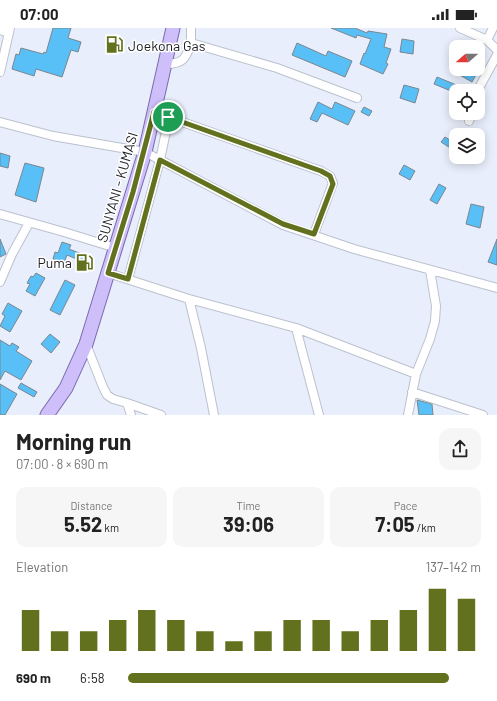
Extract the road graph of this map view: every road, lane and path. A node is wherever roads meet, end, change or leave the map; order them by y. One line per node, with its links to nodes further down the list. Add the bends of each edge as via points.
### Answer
1 (173, 28): 11 (main road, SUNYANI - KUMASI)
2 (191, 28): 8 (street)
3 (460, 28): 7 (street)
4 (492, 28): 7 (street)
5 (0, 30): 6 (street)
6 (9, 30): 12 (street)
7 (487, 40): 9 (street)
8 (191, 43): 11 (street, via 184,59); 14 (street, via 277,68)
9 (497, 50)
10 (497, 55): 13 (street)
11 (165, 64): 15 (main road, SUNYANI - KUMASI)
12 (0, 72)
13 (481, 84)
14 (357, 98)
15 (154, 112): 16 (street); 18 (main road, SUNYANI - KUMASI)
16 (168, 117): 19 (street); 22 (street, via 330,176 333,184)
17 (0, 122): 18 (street, via 54,136)
18 (144, 152): 19 (street); 23 (main road, SUNYANI - KUMASI)
19 (160, 160): 22 (street, via 283,224); 26 (street)
20 (0, 214): 21 (street)
21 (29, 223): 23 (street); 27 (street)
22 (314, 234): 24 (street, via 354,249)
23 (116, 248): 25 (main road, SUNYANI - KUMASI)
24 (430, 270): 28 (street); 32 (street, via 436,306 435,321)
25 (108, 273): 26 (street); 31 (main road, SUNYANI - KUMASI)
26 (128, 279): 29 (street)
27 (0, 282)
28 (497, 288)
29 (189, 299): 30 (street); 38 (street)
30 (296, 328): 32 (street); 39 (street)
31 (86, 344): 34 (street, via 107,395); 35 (main road, SUNYANI - KUMASI, via 66,388)
32 (416, 374): 33 (street)
33 (412, 392): 40 (street); 41 (street)
34 (127, 403): 36 (street); 37 (street)
35 (47, 415)
36 (132, 415)
37 (161, 415)
38 (214, 415)
39 (319, 415)
40 (408, 415)
41 (483, 415)

